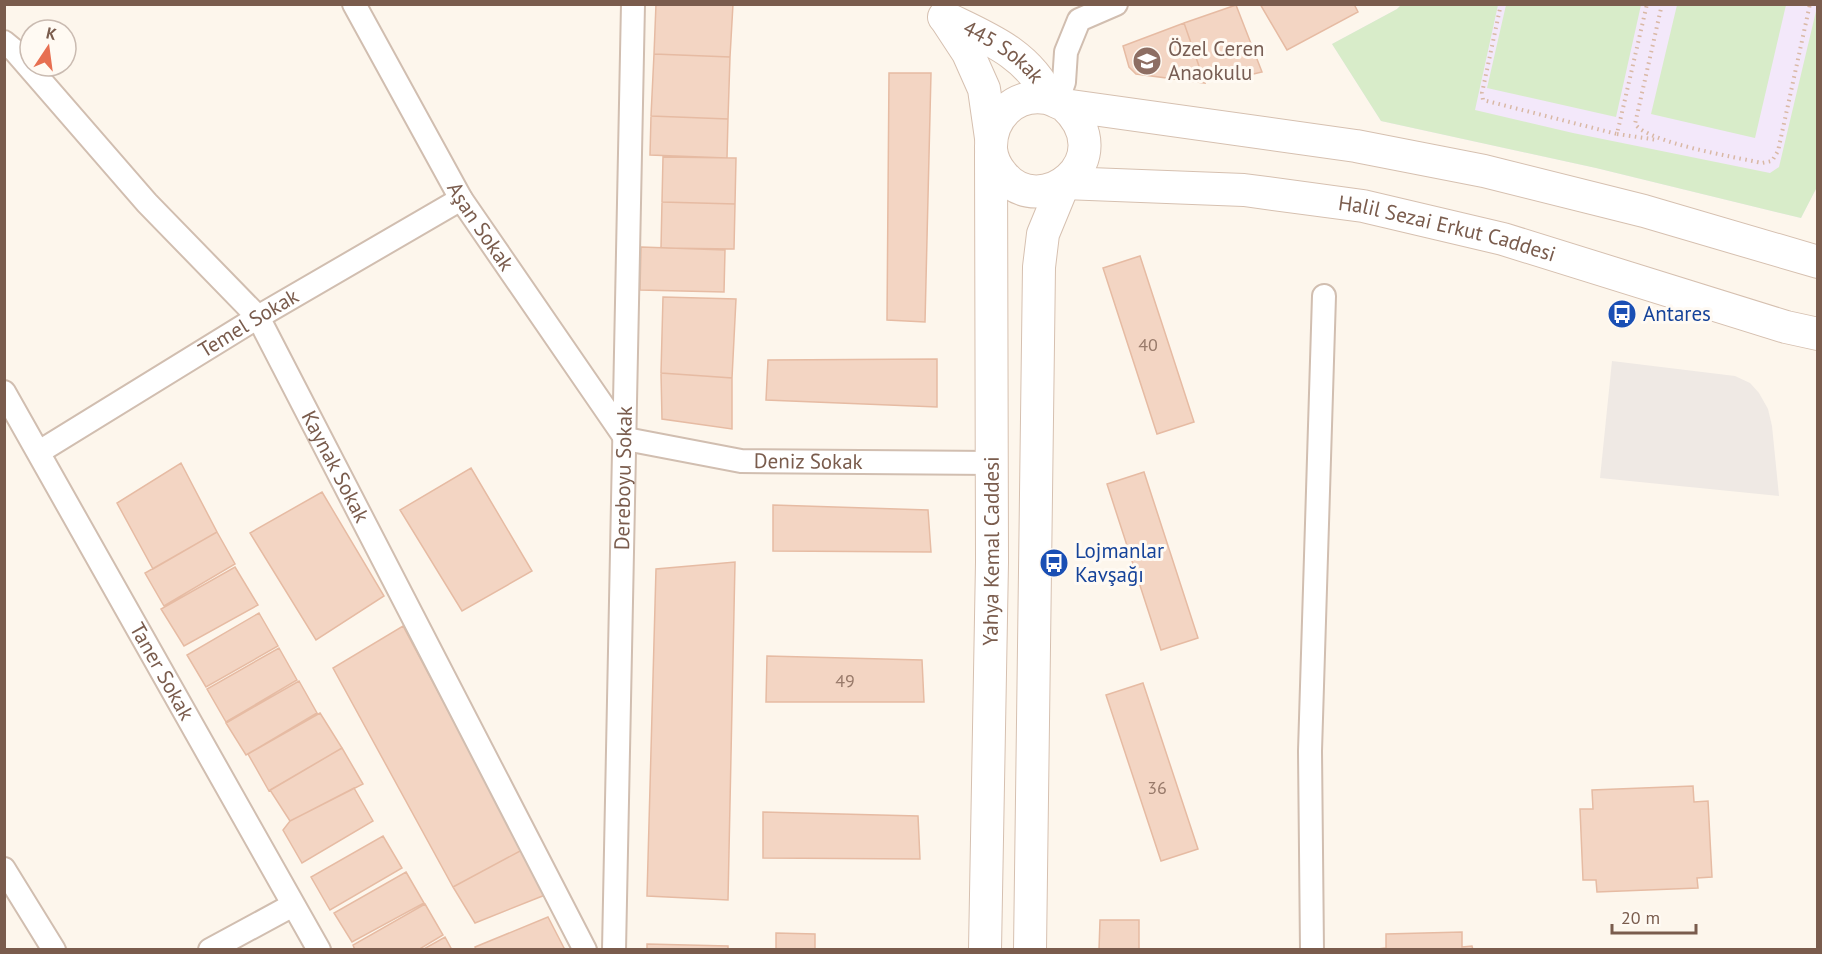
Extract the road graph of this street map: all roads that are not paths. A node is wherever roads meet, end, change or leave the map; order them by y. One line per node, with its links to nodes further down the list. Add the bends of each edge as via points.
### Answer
1 (354, 4): 9 (street, Aşan Sokak)
2 (633, 4): 15 (street, Dereboyu Sokak)
3 (1116, 4): 6 (street, 445 Sokak, via 1080,20 1066,52 1064,82)
4 (936, 11): 6 (main road, 445 Sokak, via 996,42 1033,71); 7 (main road, 445 Sokak, via 968,53 984,89)
5 (4, 42): 12 (street, Kaynak Sokak, via 147,203)
6 (1057, 102): 7 (main road, via 1033,97 1018,101 995,122); 8 (main road, via 1075,115 1085,144 1076,173); 10 (main road, via 1356,146 1484,171)
7 (991, 146): 8 (main road, Halil Sezai Erkut Caddesi, via 997,168 1006,180 1020,188 1050,190); 17 (main road, Yahya Kemal Caddesi)
8 (1064, 183): 13 (main road, Halil Sezai Erkut Caddesi, via 1244,190 1363,206 1503,239); 26 (main road, Yahya Kemal Caddesi, via 1043,234 1039,267)
9 (461, 199): 12 (street, Temel Sokak); 15 (street, Aşan Sokak)
10 (1818, 262)
11 (1324, 296): 27 (street, via 1310,751)
12 (258, 317): 16 (street, Temel Sokak); 23 (street, Kaynak Sokak)
13 (1818, 334)
14 (4, 392): 16 (street, Taner Sokak)
15 (626, 439): 17 (street, Deniz Sokak, via 741,461); 24 (street, Dereboyu Sokak)
16 (39, 452): 19 (street, Taner Sokak)
17 (993, 463): 25 (main road, Yahya Kemal Caddesi)
18 (4, 868): 20 (street)
19 (293, 904): 21 (street); 22 (street, Taner Sokak)
20 (54, 950)
21 (210, 950)
22 (319, 950)
23 (585, 950)
24 (614, 950)
25 (985, 950)
26 (1030, 950)
27 (1312, 950)

